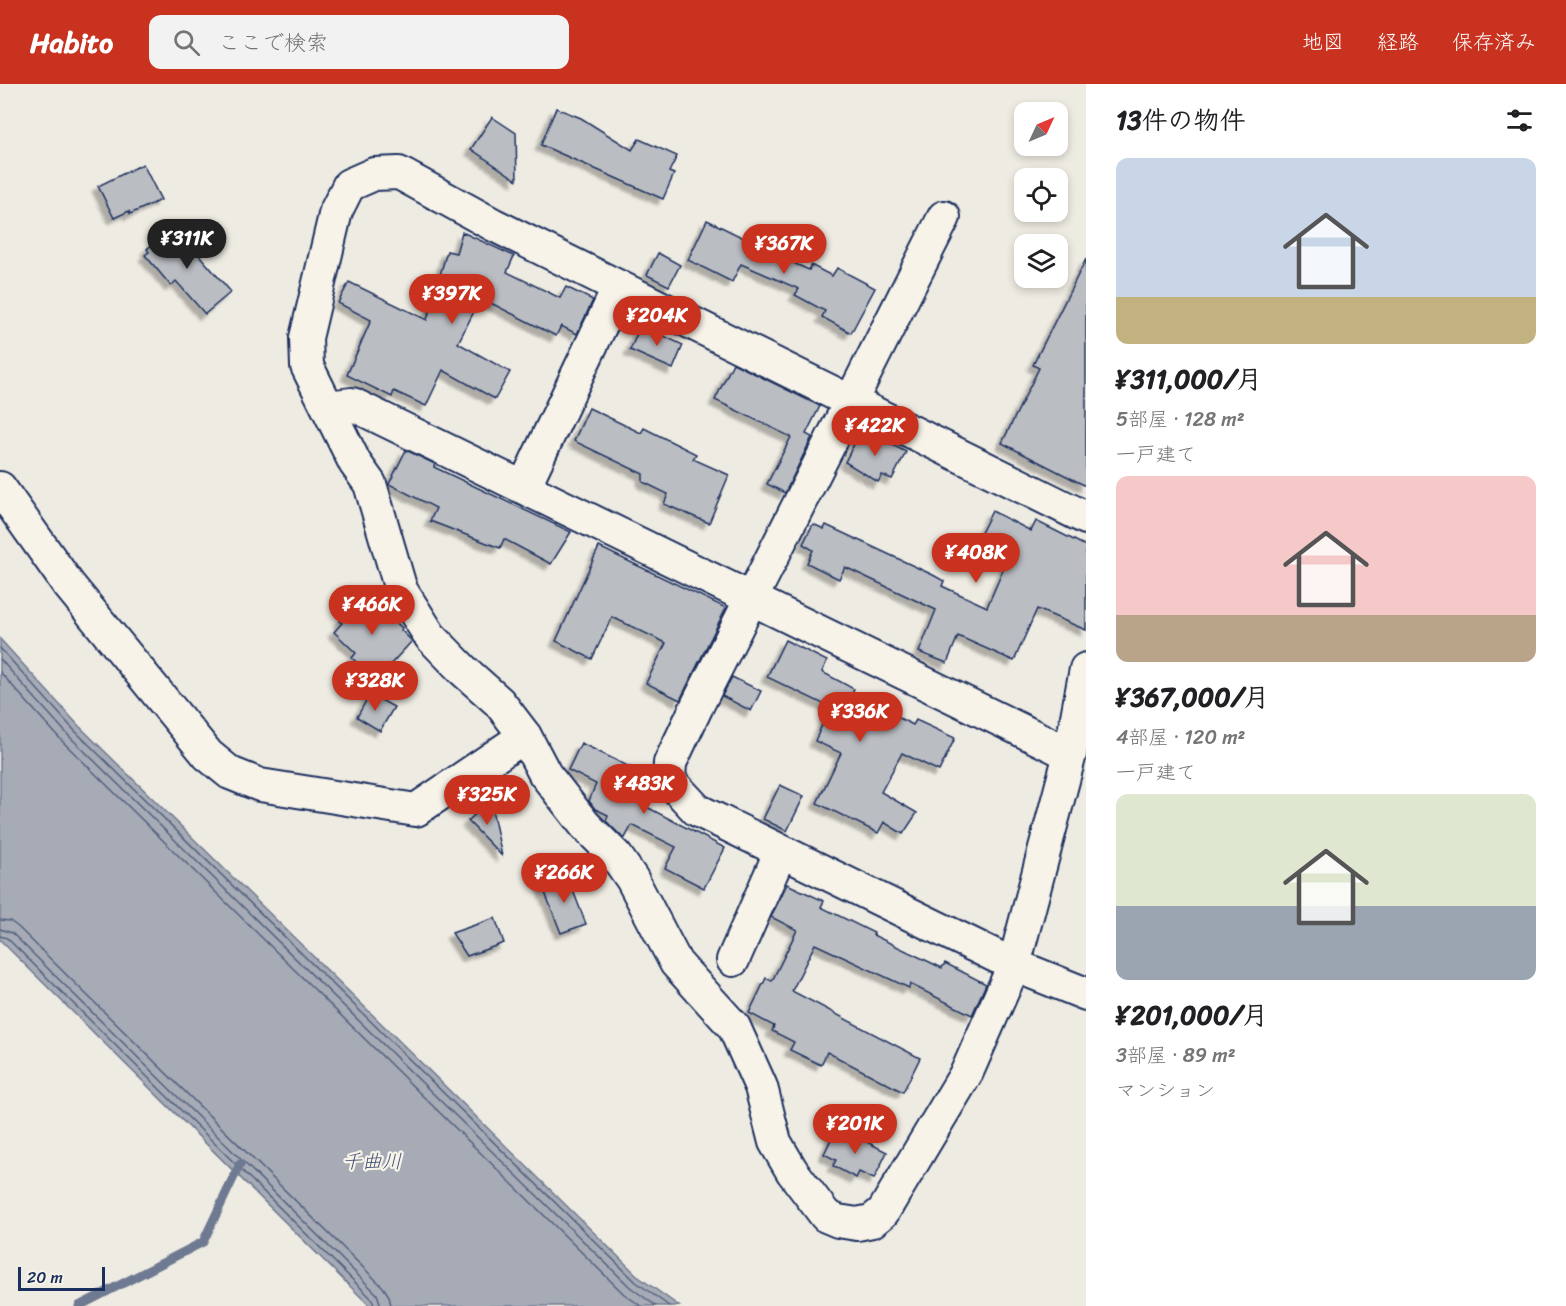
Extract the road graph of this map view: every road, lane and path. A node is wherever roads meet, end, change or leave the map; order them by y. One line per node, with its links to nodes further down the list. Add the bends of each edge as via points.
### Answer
1 (944, 217): 3 (street)
2 (619, 287): 3 (street); 4 (street, via 399,173 374,174 349,185 336,211 306,338 307,366); 5 (street)
3 (852, 400): 7 (street); 8 (street)
4 (328, 407): 5 (street, via 352,404); 10 (street, via 370,484 401,590 430,636 499,702)
5 (524, 487): 8 (street)
6 (0, 488): 10 (street, via 68,584 208,755 230,773 260,785 416,810)
7 (1086, 518)
8 (753, 598): 11 (street); 12 (street, via 670,762 669,780 697,810)
9 (1086, 669): 11 (street)
10 (525, 736): 14 (street, via 545,774 632,879 676,963 734,1027 761,1087 775,1142 826,1216 857,1224 872,1221 883,1212 967,1072)
11 (1070, 754): 14 (street)
12 (780, 853): 13 (street); 14 (street)
13 (732, 960)
14 (1014, 965): 15 (street)
15 (1086, 994)

